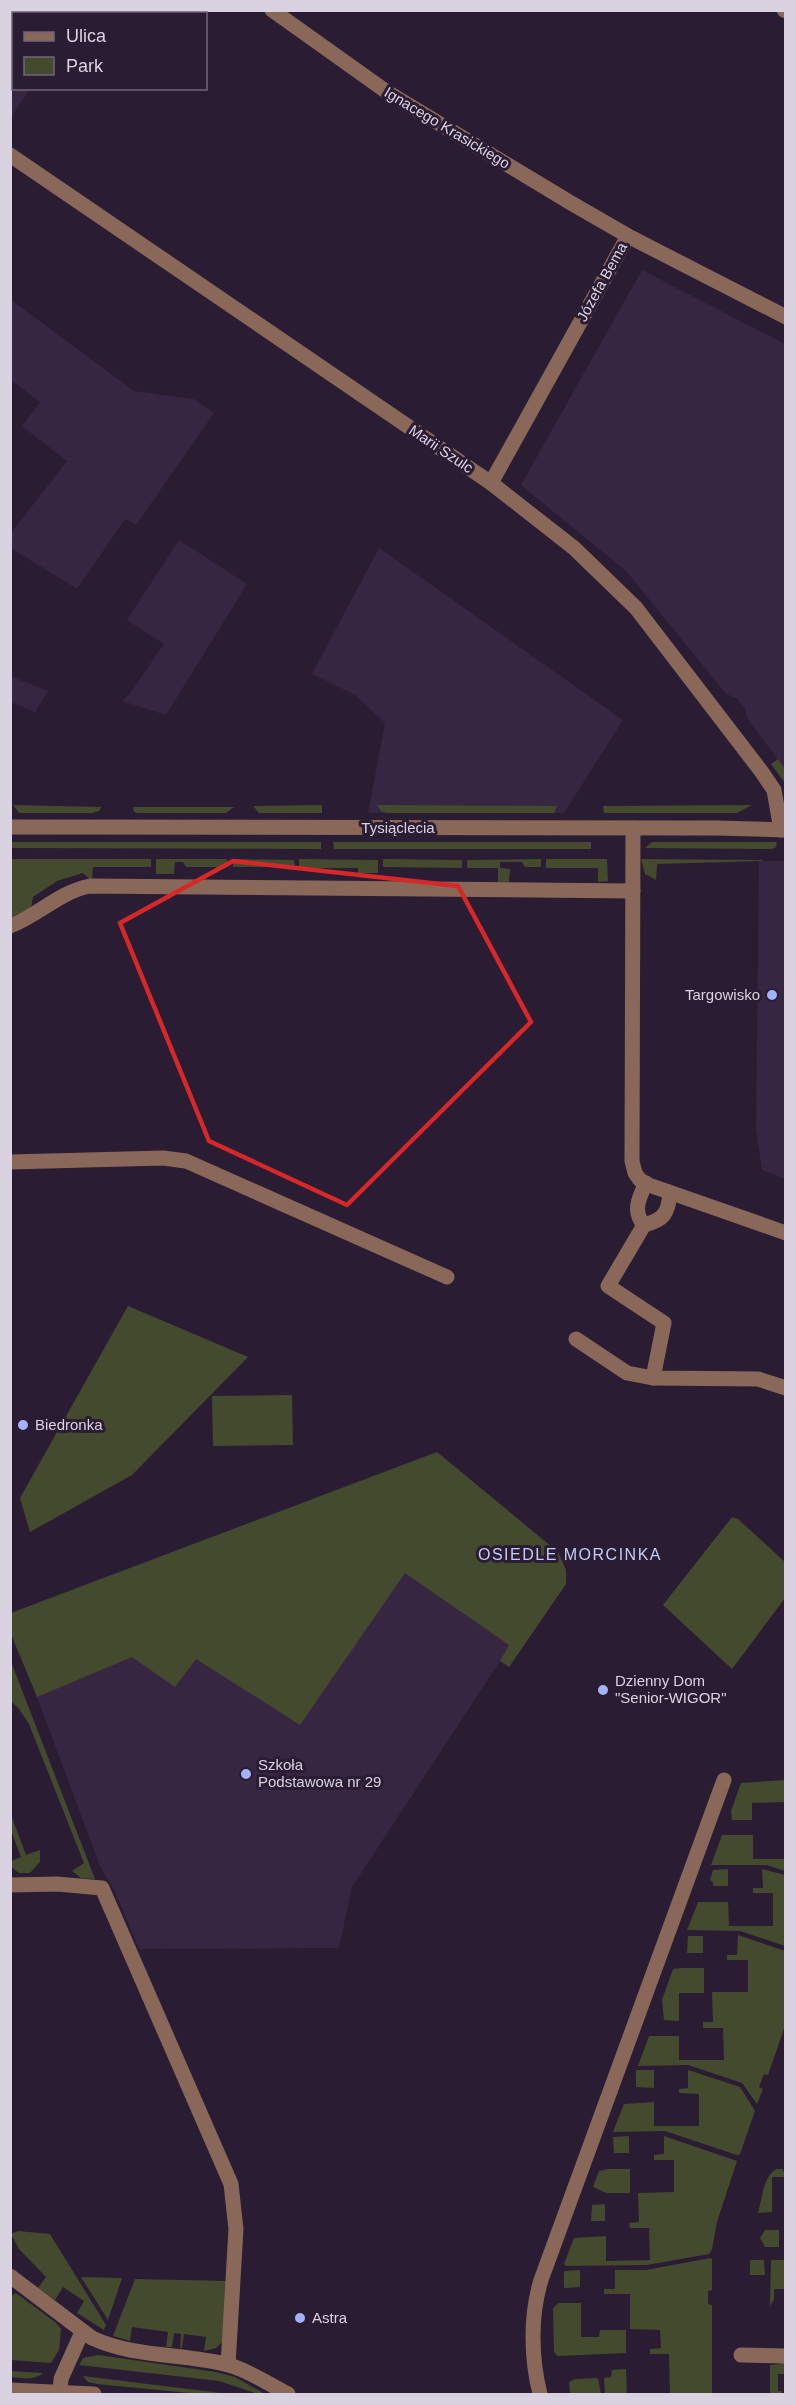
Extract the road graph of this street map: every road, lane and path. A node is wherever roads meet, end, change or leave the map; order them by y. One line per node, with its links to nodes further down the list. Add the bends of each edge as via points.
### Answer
1 (272, 10): 3 (street, Ignacego Krasickiego, via 387,92)
2 (11, 155): 5 (street, Marii Szulc)
3 (628, 236): 4 (street, Józefa Bema); 5 (street, Józefa Bema)
4 (786, 317)
5 (491, 483): 8 (street, Marii Szulc, via 574,548 636,608 767,778 774,790)
6 (10, 827): 7 (street, Tysiąclecia)
7 (633, 828): 8 (street, Tysiąclecia); 9 (street)
8 (783, 830)
9 (633, 891): 10 (street, via 90,886 73,890); 12 (street, via 632,1161 635,1173)
10 (10, 926)
11 (10, 1162): 16 (street, via 163,1158 195,1164)
12 (646, 1183): 13 (street); 14 (street, via 637,1208)
13 (670, 1194): 14 (street, via 668,1209 661,1218); 15 (street)
14 (644, 1225): 18 (street, via 608,1286 664,1323)
15 (786, 1233)
16 (447, 1277)
17 (576, 1339): 18 (street, via 627,1373)
18 (653, 1378): 19 (street, via 758,1379)
19 (786, 1388)
20 (724, 1780): 31 (street, via 536,2296 534,2362)
21 (10, 1885): 26 (street, via 102,1888 107,1898 231,2184 236,2229)
22 (10, 2276): 23 (street)
23 (82, 2332): 26 (street, via 128,2350); 28 (street, via 61,2379)
24 (741, 2355): 25 (street)
25 (786, 2355)
26 (228, 2365): 30 (street)
27 (10, 2390): 28 (street)
28 (60, 2391): 29 (street)
29 (94, 2394)
30 (288, 2394)
31 (540, 2394)

